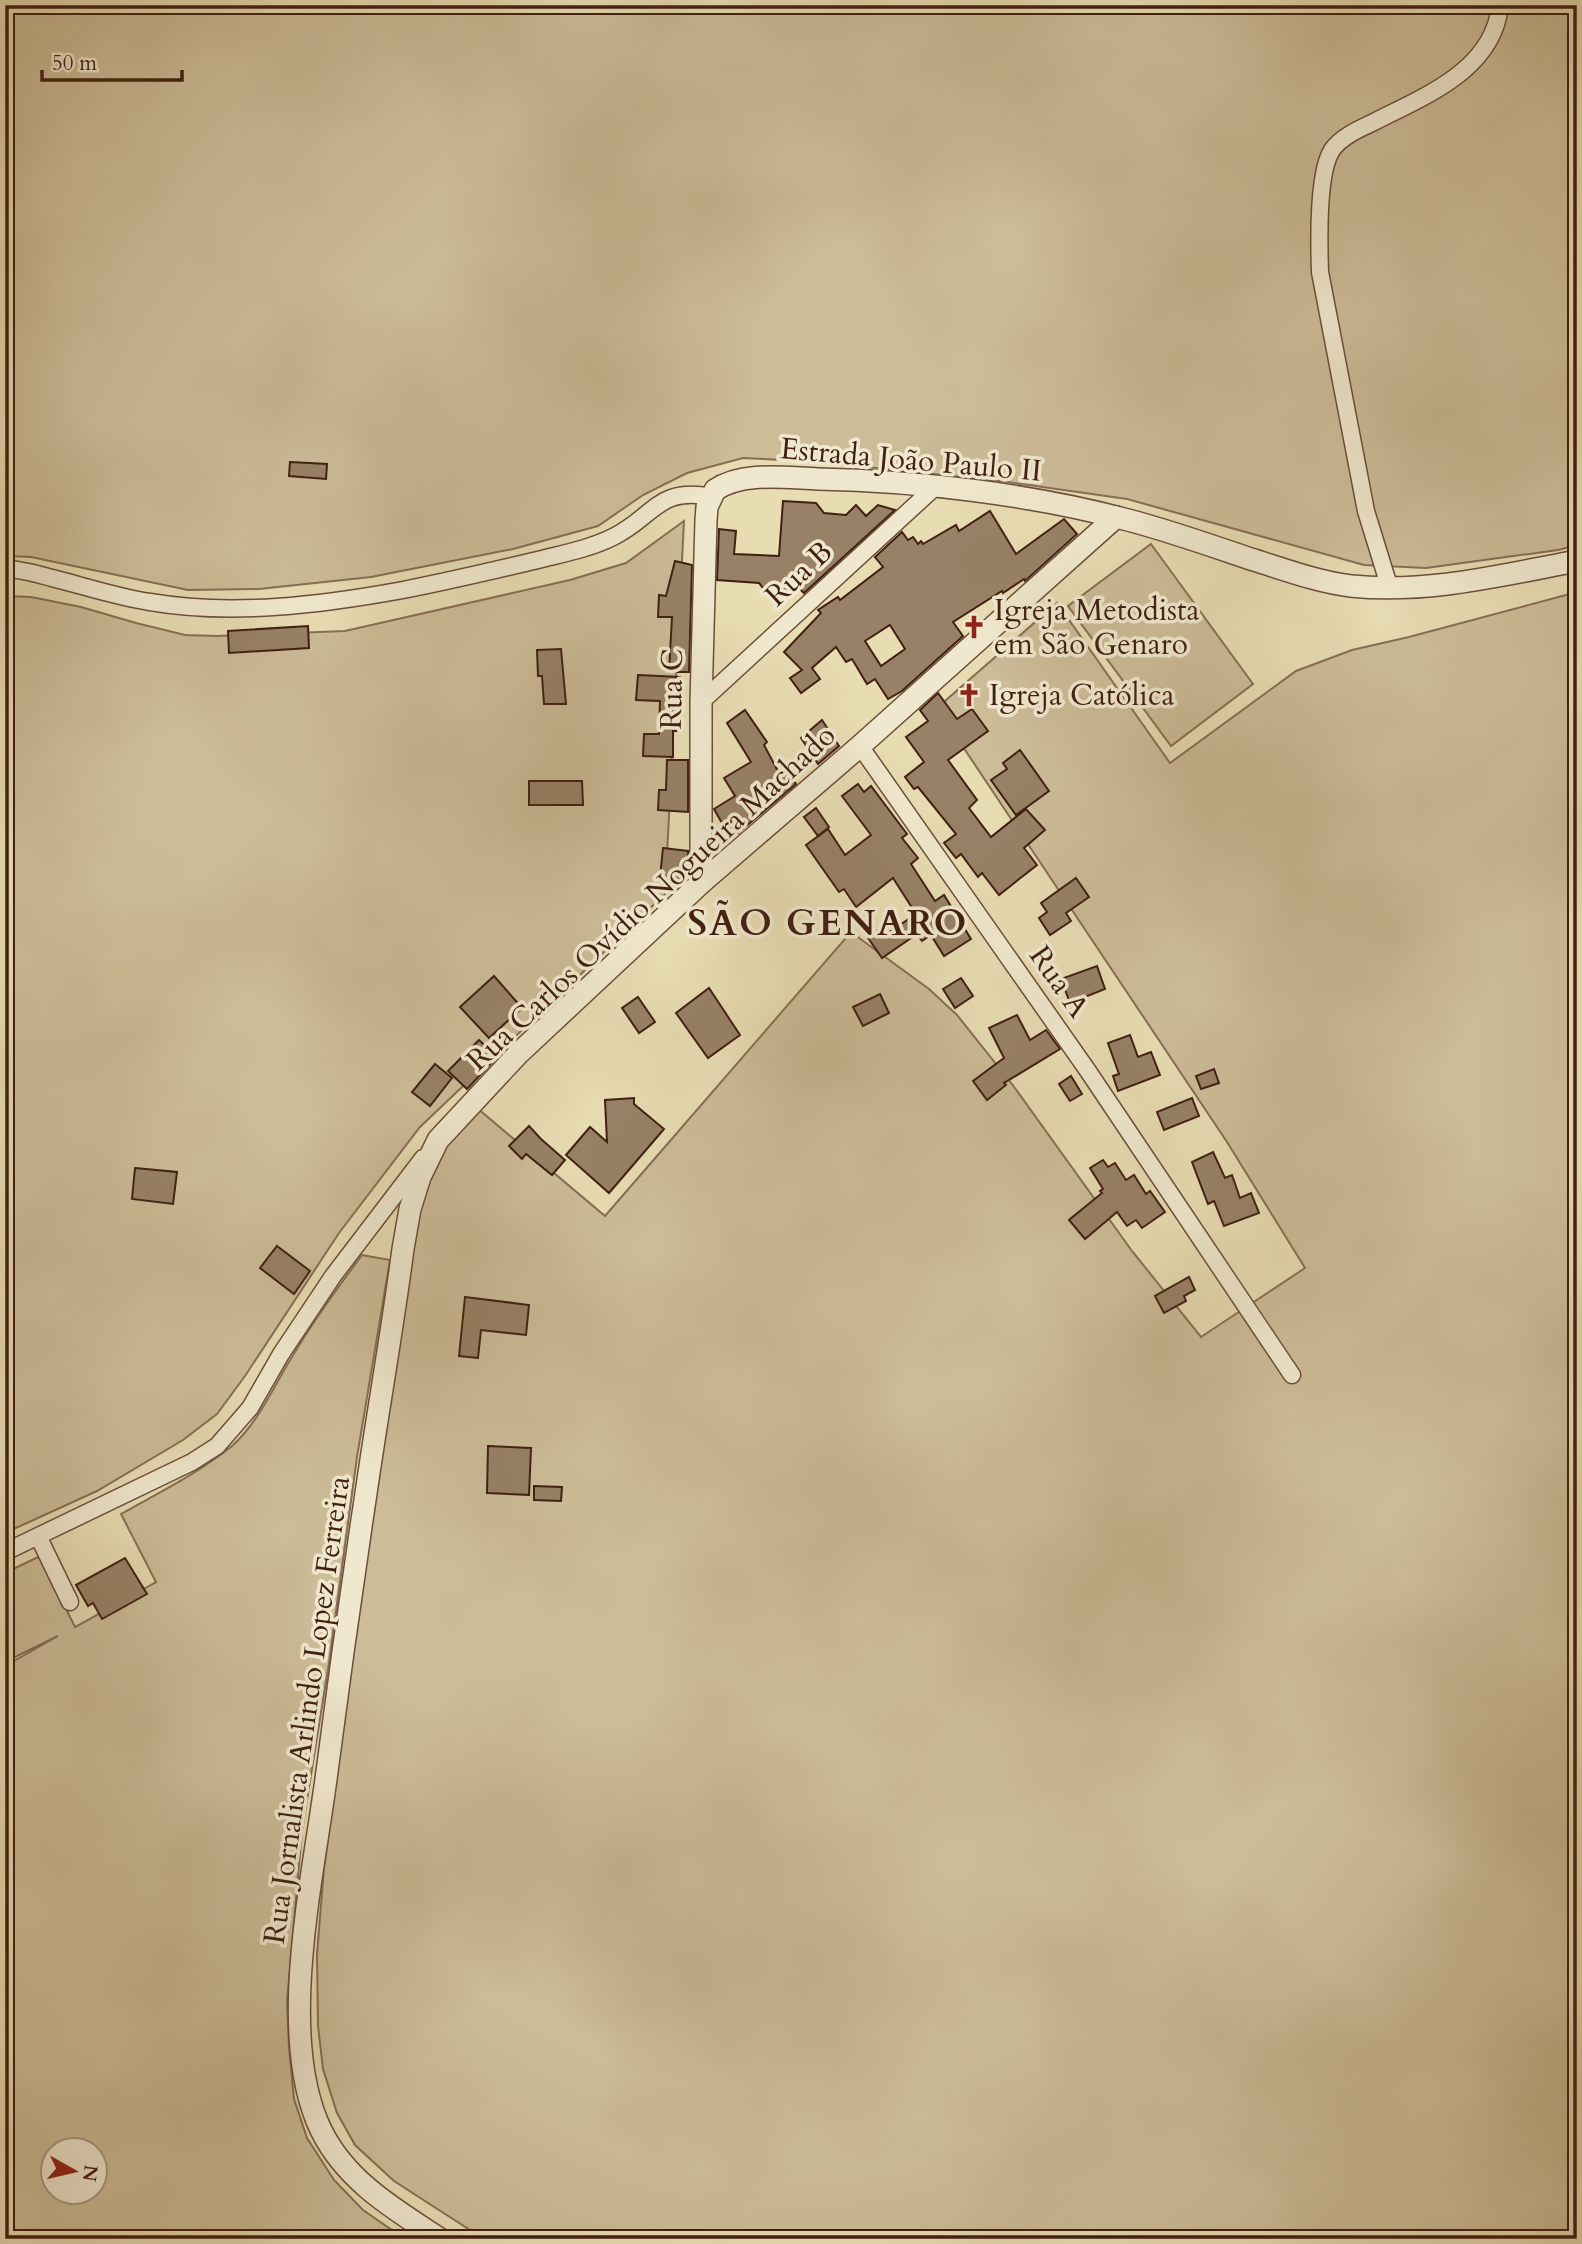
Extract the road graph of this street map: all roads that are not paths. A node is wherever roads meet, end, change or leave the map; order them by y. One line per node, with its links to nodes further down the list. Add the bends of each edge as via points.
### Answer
1 (1500, 5): 7 (street, via 1491,37 1467,68 1431,94 1350,134 1332,150 1324,175 1321,272 1366,511)
2 (934, 487): 3 (street, Estrada João Paulo II, via 758,478 721,486); 4 (street, Estrada João Paulo II, via 1059,503); 8 (street, Rua B)
3 (711, 496): 6 (street, Estrada João Paulo II, via 679,494 614,537 582,549 400,590 296,605 186,607); 8 (street, Rua C, via 706,520)
4 (1116, 517): 7 (street, Estrada João Paulo II, via 1303,576); 9 (street, Rua Carlos Ovídio Nogueira Machado)
5 (1577, 561): 7 (street, Estrada João Paulo II, via 1435,587)
6 (5, 569)
7 (1390, 589)
8 (701, 702): 10 (street, Rua C)
9 (860, 746): 10 (street, Rua Carlos Ovídio Nogueira Machado); 12 (street, Rua A, via 1088,1071)
10 (701, 883): 11 (street, Rua Carlos Ovídio Nogueira Machado, via 517,1054)
11 (438, 1140): 13 (street, Rua Carlos Ovídio Nogueira Machado, via 333,1276 266,1383 216,1446); 16 (street, Rua Jornalista Arlindo Lopez Ferreira, via 420,1177 403,1249 313,1867 299,2015 311,2100 338,2160 374,2194)
12 (1292, 1375)
13 (39, 1538): 14 (street, Rua Carlos Ovídio Nogueira Machado); 15 (street)
14 (5, 1552)
15 (70, 1602)
16 (440, 2239)

